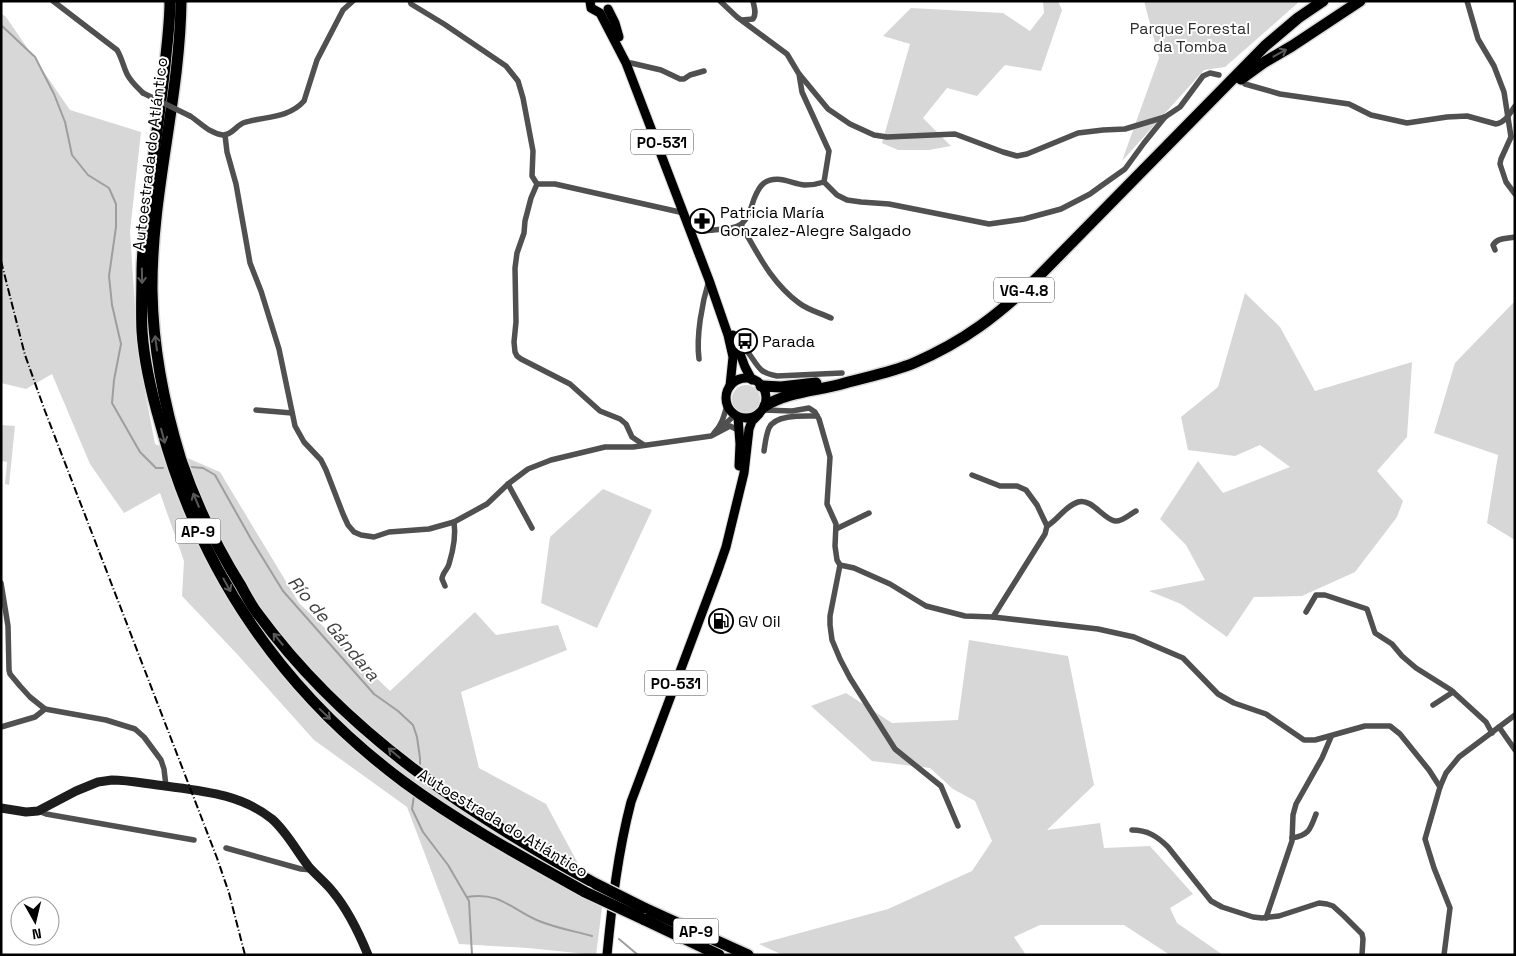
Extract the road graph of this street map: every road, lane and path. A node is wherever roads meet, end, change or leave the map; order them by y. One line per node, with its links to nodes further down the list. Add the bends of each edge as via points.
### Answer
1 (53, 1): 22 (street, bridge, via 117,50 134,85 143,93 190,116 212,132)
2 (170, 1): 89 (highway, Autoestrada do Atlántico / AP-9, one-way to 89, bridge, via 142,267 142,330 152,394 169,456 194,524 235,600 265,645 317,706 356,742 404,782 523,858 585,892)
3 (181, 1): 89 (highway, Autoestrada do Atlántico / AP-9, one-way to 3, bridge, via 502,831 447,794 354,720 296,662 256,612 204,520 171,427 160,378 152,290 157,204 178,55)
4 (354, 1): 22 (street, via 344,10 317,60 300,106 278,116 240,124)
5 (410, 1): 25 (street, via 506,66 518,81 533,150 532,176)
6 (590, 1): 12 (main road, PO-531, via 591,8)
7 (720, 1): 13 (street)
8 (753, 1): 13 (street, via 753,19)
9 (1324, 1): 23 (highway, VG-4.8, via 1264,46)
10 (1360, 1): 23 (highway, one-way to 10, via 1175,145 1248,73)
11 (1467, 1): 20 (street, via 1478,39 1501,83)
12 (606, 9): 14 (main road, PO-531, via 616,23); 27 (main road, PO-531)
13 (742, 20): 16 (street, via 787,54)
14 (631, 63): 15 (street, via 661,70 680,79); 29 (main road, PO-531, via 692,226)
15 (704, 71)
16 (799, 74): 21 (street, via 828,109 869,134 887,137 956,134 1017,156 1078,133 1125,129); 24 (street, via 802,92 829,151)
17 (1219, 75): 21 (street, via 1204,76 1180,107)
18 (1245, 84): 20 (street, via 1280,94 1348,104 1371,115 1407,123 1467,116 1496,124)
19 (1515, 106): 20 (street)
20 (1508, 116): 26 (street, via 1511,137 1500,164 1506,182)
21 (1165, 117): 24 (street, via 1125,169 1096,190 1060,210 1024,219 988,224 889,204 847,200)
22 (225, 135): 47 (street, via 250,263 279,349)
23 (1150, 163): 39 (highway, VG-4.8, via 1038,277 980,328 912,364)
24 (824, 182): 28 (street, via 805,185 779,179 764,184 756,193)
25 (537, 184): 27 (street, via 556,184); 53 (street, via 514,268 515,352 521,359 570,384 600,411 620,419 632,436)
26 (1515, 194)
27 (680, 210): 32 (main road, PO-531)
28 (742, 225): 29 (street); 35 (street, via 776,281 798,303)
29 (699, 234): 36 (main road, PO-531)
30 (1515, 237): 31 (street, via 1496,241 1493,245)
31 (1495, 250)
32 (709, 280): 33 (main road, PO-531); 34 (street)
33 (716, 300): 34 (street, via 710,297); 41 (main road, PO-531, via 733,357)
34 (703, 302): 37 (street, via 697,345)
35 (831, 318)
36 (737, 346): 38 (street, via 750,353 756,365 767,374); 40 (main road, PO-531)
37 (699, 359)
38 (842, 373)
39 (870, 376): 40 (highway, VG-4.8, via 781,387); 42 (highway, VG-4.8)
40 (757, 383): 41 (main road, via 743,379); 45 (main road, PO-531, via 766,397)
41 (730, 386): 43 (main road, PO-531, via 726,395)
42 (780, 398): 45 (highway, VG-4.8); 46 (street)
43 (727, 405): 48 (main road); 52 (street, via 721,424)
44 (256, 410): 47 (street)
45 (762, 410): 46 (street); 48 (main road, via 748,418); 57 (main road, PO-531, via 749,429)
46 (785, 410): 49 (street, via 809,408)
47 (292, 413): 60 (street, via 304,442 326,470 348,525 354,532 374,536 429,529)
48 (736, 416): 50 (street, via 725,424); 51 (main road, PO-531)
49 (817, 416): 54 (street, via 775,420); 63 (street, via 830,457 827,504)
50 (723, 430): 51 (street, via 730,426); 52 (street)
51 (740, 431): 57 (main road, PO-531)
52 (711, 436): 53 (street)
53 (644, 445): 56 (street, via 605,447 551,460 528,469)
54 (764, 451)
55 (972, 476): 61 (street, via 1000,486 1017,486 1026,490)
56 (508, 484): 60 (street, via 487,504); 62 (street)
57 (738, 496): 91 (main road, PO-531, via 717,573 631,802 616,870)
58 (1136, 511): 61 (street, via 1115,521 1084,502 1077,502)
59 (869, 513): 63 (street)
60 (454, 522): 66 (street, via 449,563 442,579)
61 (1047, 526): 68 (street)
62 (532, 528)
63 (836, 529): 64 (street, via 835,546)
64 (840, 565): 68 (street, via 890,584 926,606 965,616); 83 (street, via 830,625 840,659 895,749 941,786)
65 (1, 582): 71 (street, via 8,626 10,674)
66 (445, 586)
67 (1306, 612): 69 (street, via 1316,595 1325,595 1367,610 1375,633 1392,644 1416,668)
68 (993, 617): 76 (street, via 1098,629 1134,638 1183,658 1218,694 1266,714 1304,740)
69 (1453, 692): 70 (street); 75 (street, via 1486,722)
70 (1433, 706)
71 (45, 709): 74 (street, via 35,717); 78 (street, via 135,729 161,760)
72 (1515, 715): 73 (street)
73 (1498, 727): 75 (street); 77 (street)
74 (1, 728)
75 (1492, 732): 79 (street, via 1459,757)
76 (1331, 737): 79 (street, via 1365,726 1390,726 1400,734); 85 (street, via 1296,804 1292,815)
77 (1515, 750)
78 (166, 786): 81 (main road, via 118,780 98,782); 88 (main road, via 226,796 261,812 281,829)
79 (1440, 787): 99 (street, via 1425,839 1450,908)
80 (1, 808): 81 (main road, via 26,812)
81 (38, 810): 86 (street)
82 (1316, 814): 85 (street, via 1307,833)
83 (958, 826)
84 (1132, 830): 90 (street, via 1143,830 1161,840 1211,901 1238,913)
85 (1292, 838): 90 (street)
86 (194, 840)
87 (226, 848): 88 (street)
88 (312, 870): 92 (main road, via 344,906)
89 (644, 913): 96 (highway, Autoestrada do Atlántico / AP-9); 97 (highway, Autoestrada do Atlántico / AP-9)
90 (1266, 918): 98 (street, via 1319,903 1333,906 1361,932)
91 (611, 921): 93 (street); 94 (main road); 95 (street)
92 (368, 955)
93 (603, 955)
94 (607, 955)
95 (610, 955)
96 (719, 955)
97 (748, 955)
98 (1362, 955)
99 (1444, 955)

